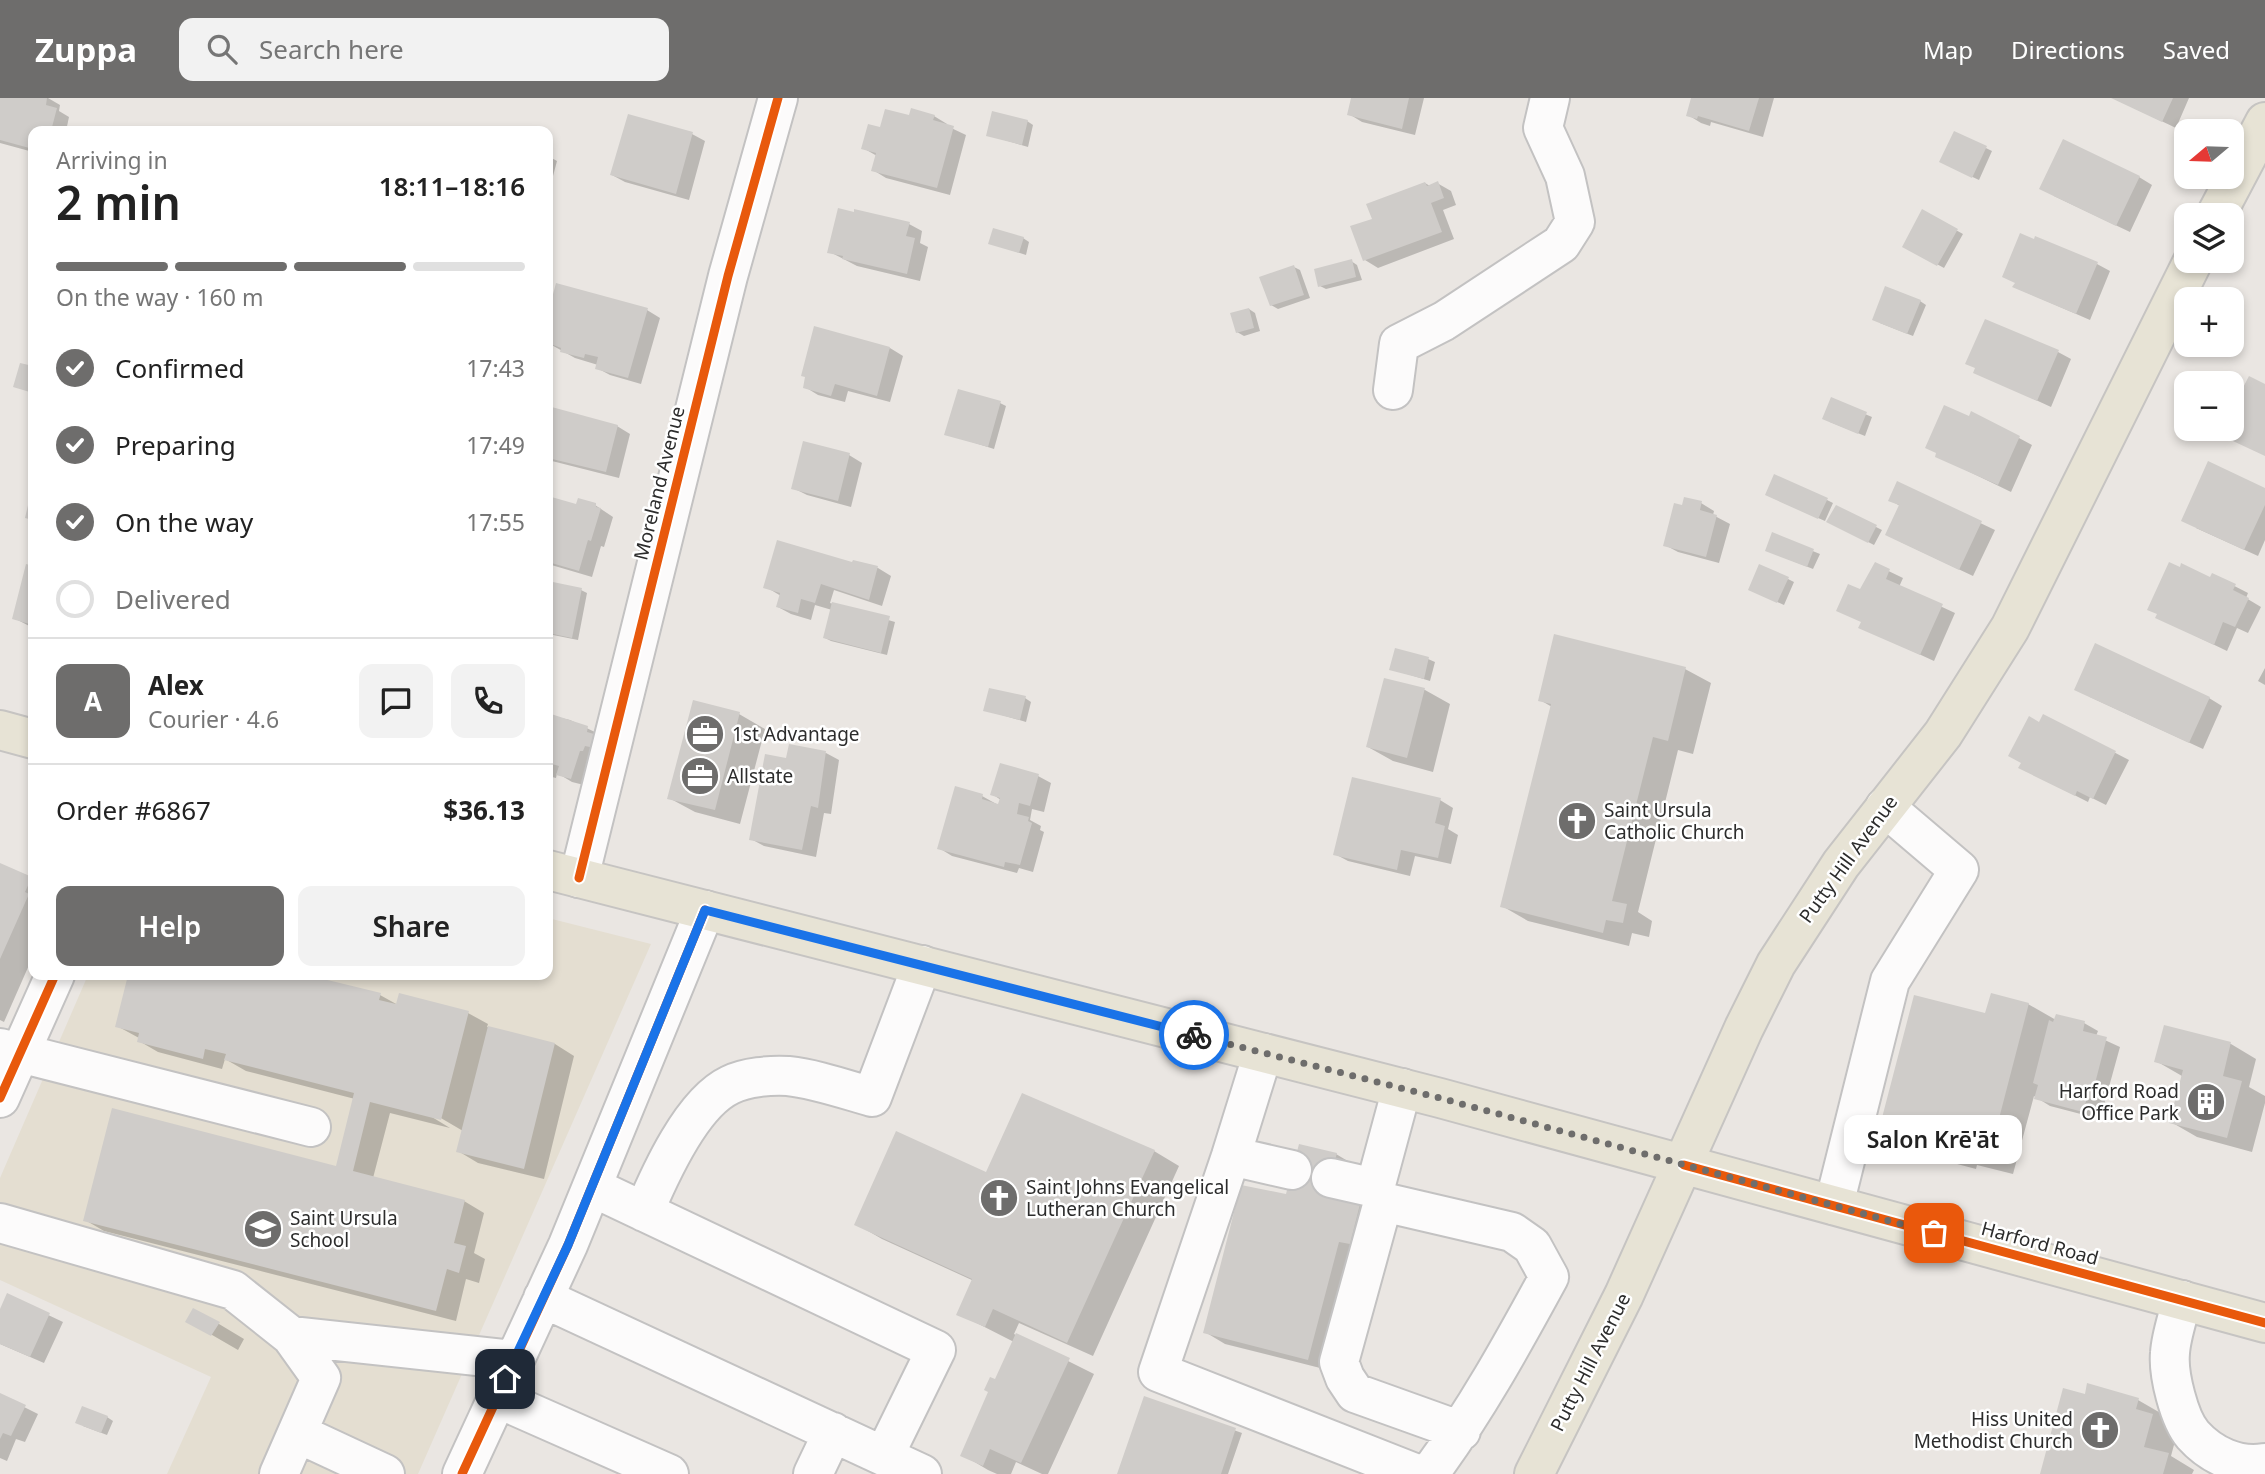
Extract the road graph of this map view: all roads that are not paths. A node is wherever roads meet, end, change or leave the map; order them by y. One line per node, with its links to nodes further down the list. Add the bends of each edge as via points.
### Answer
1 (778, 98): 10 (street, Moreland Avenue)
2 (1546, 113): 6 (street, via 1575,222 1561,244 1444,321 1399,344)
3 (2265, 122): 4 (main road)
4 (2222, 203)
5 (2187, 273): 9 (main road, Putty Hill Avenue, via 2010,628 1942,734)
6 (1393, 390)
7 (0, 730): 8 (main road)
8 (28, 738)
9 (1885, 807): 20 (main road, Putty Hill Avenue, via 1776,964); 25 (street, via 1959,870 1890,981)
10 (563, 874): 11 (main road, Harford Road)
11 (705, 910): 12 (main road, Harford Road); 23 (street)
12 (922, 965): 15 (main road, Harford Road); 26 (street, via 872,1097 788,1076 731,1084 710,1098 690,1126 663,1167)
13 (52, 980): 14 (street)
14 (10, 1051): 17 (street); 18 (street)
15 (1263, 1053): 16 (main road, Harford Road); 19 (street)
16 (1402, 1088): 20 (main road, Harford Road); 24 (street)
17 (0, 1098)
18 (311, 1127)
19 (1231, 1156): 21 (street); 45 (street, via 1158,1372)
20 (1684, 1164): 25 (main road, Harford Road); 47 (main road, Putty Hill Avenue)
21 (1292, 1170)
22 (1331, 1178): 24 (street)
23 (592, 1187): 26 (street); 28 (street)
24 (1379, 1195): 34 (street, via 1339,1362 1355,1393); 34 (street, via 1512,1232 1532,1246 1549,1278)
25 (1834, 1205): 29 (main road, Harford Road)
26 (644, 1212): 37 (street, via 936,1350)
27 (0, 1223): 31 (street, via 233,1290)
28 (543, 1298): 32 (street); 35 (street)
29 (2182, 1300): 30 (main road, Harford Road); 38 (street, via 2170,1353 2171,1388 2192,1433 2223,1458 2252,1465)
30 (2265, 1323)
31 (292, 1336): 32 (street); 36 (street, via 321,1378)
32 (514, 1360): 33 (street)
33 (497, 1398): 41 (street); 42 (street)
34 (1461, 1431): 46 (street)
35 (833, 1432): 37 (street); 43 (street)
36 (297, 1433): 39 (street); 40 (street)
37 (884, 1456): 44 (street)
38 (2265, 1463)
39 (279, 1474)
40 (385, 1474)
41 (462, 1474)
42 (669, 1474)
43 (813, 1474)
44 (922, 1474)
45 (1417, 1474)
46 (1429, 1474)
47 (1534, 1474)

